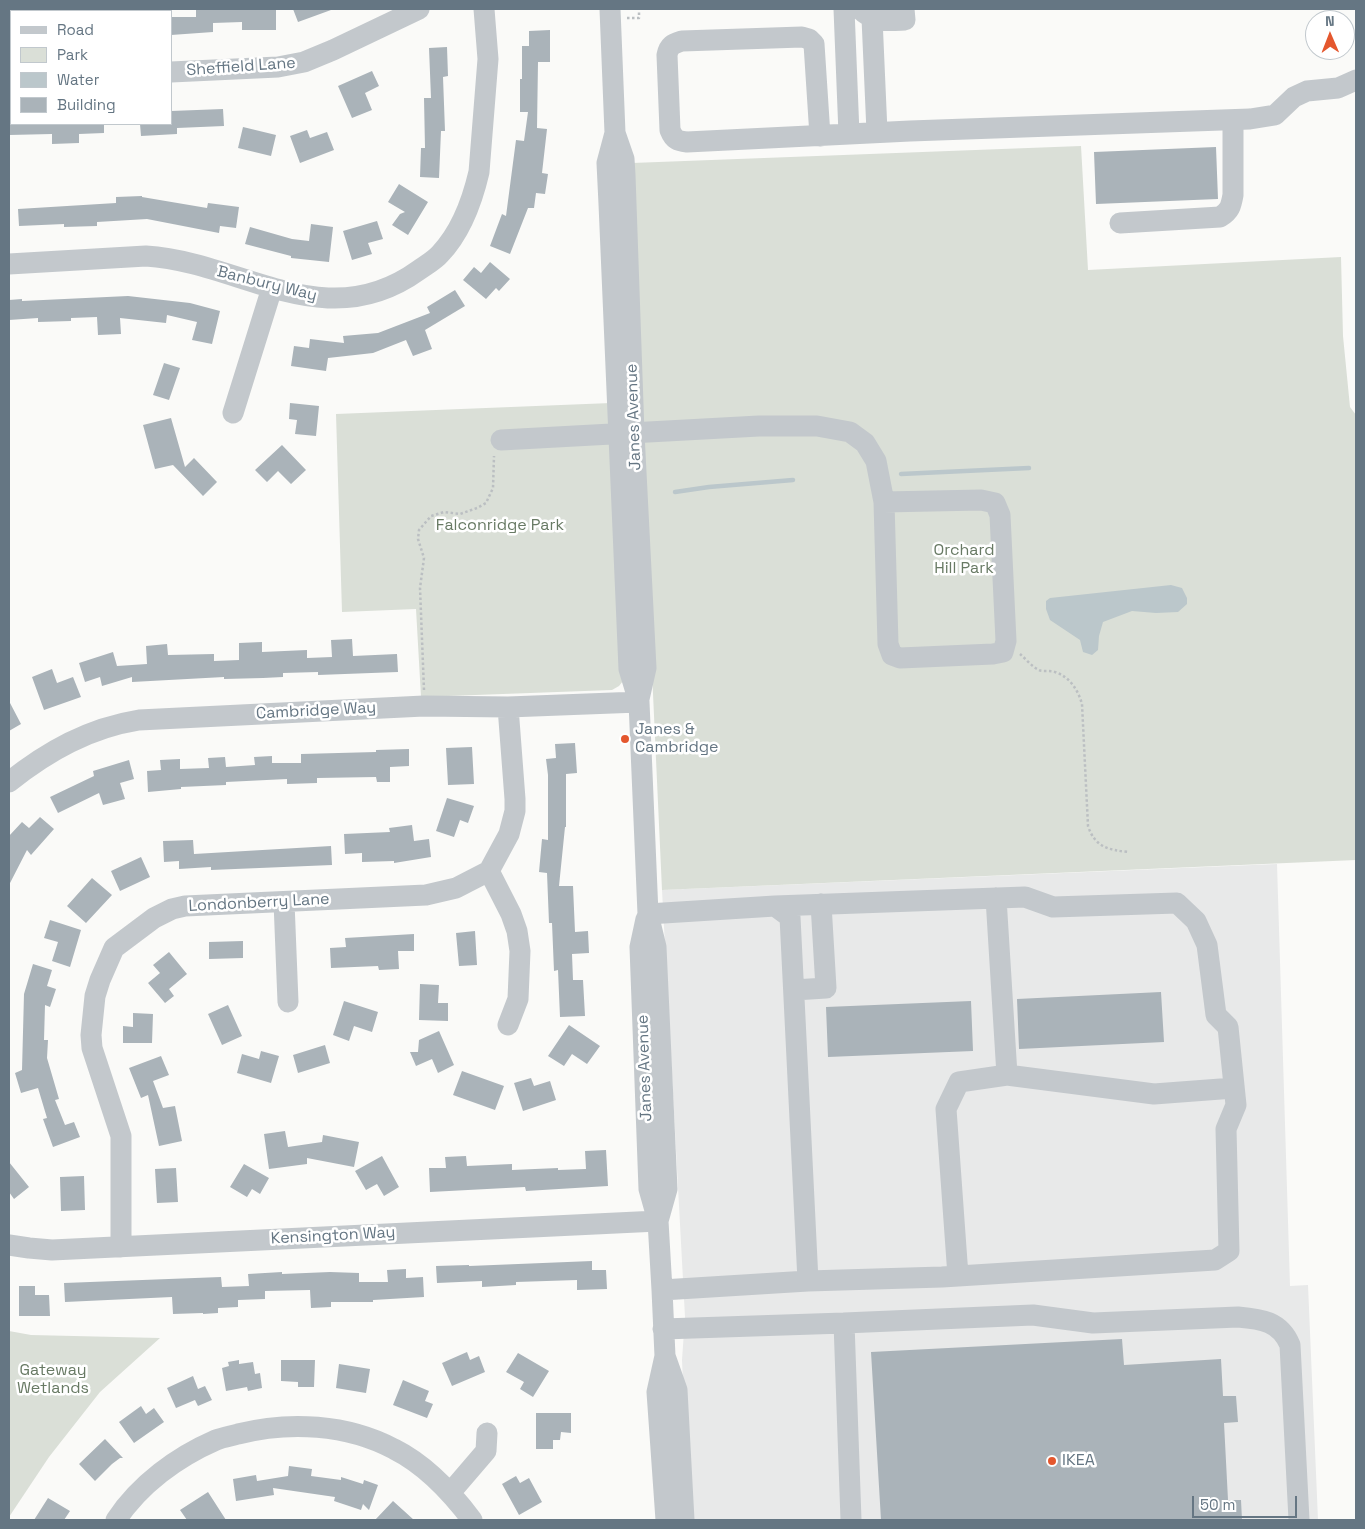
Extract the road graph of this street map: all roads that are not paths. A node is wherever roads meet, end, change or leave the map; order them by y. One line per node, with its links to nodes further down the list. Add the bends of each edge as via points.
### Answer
1 (419, 9): 7 (street, Sheffield Lane, via 304,62 278,67)
2 (484, 9): 15 (street, Banbury Way, via 488,59 479,172 469,208 440,255 393,286 359,297 323,298)
3 (610, 9): 17 (street, Janes Avenue, via 615,134 607,163)
4 (844, 9): 11 (street)
5 (866, 14): 6 (street, via 879,21); 10 (street)
6 (904, 14)
7 (172, 72)
8 (1356, 80): 9 (street, via 1338,88 1307,91 1294,97 1275,114)
9 (1233, 120): 10 (street); 13 (street, via 1233,196 1227,213 1220,217)
10 (877, 132): 11 (street)
11 (848, 134): 12 (street)
12 (820, 136): 12 (street, via 678,140 670,130 668,48 682,41 809,39 814,44)
13 (1120, 223)
14 (9, 264): 15 (street, Banbury Way, via 167,257)
15 (272, 288): 16 (street)
16 (233, 413)
17 (626, 433): 18 (street); 19 (street, via 788,426 817,426 850,432 865,443 876,460); 20 (street, Janes Avenue, via 646,668)
18 (498, 448)
19 (884, 502): 19 (street, via 888,644 892,655 908,658 1003,652 1006,641 1000,515 995,503 981,500)
20 (639, 702): 21 (street, Cambridge Way); 28 (street, Janes Avenue)
21 (508, 707): 22 (street, Cambridge Way, via 424,706 126,722 92,732 57,748); 23 (street, via 515,811 509,834)
22 (9, 782)
23 (489, 872): 25 (street, Londonberry Lane, via 456,888 426,895); 31 (street, via 511,914 520,951 518,999)
24 (996, 898): 26 (street); 32 (street); 33 (street, via 1025,897 1053,907 1177,903 1196,921 1207,945 1216,1014 1228,1027)
25 (284, 902): 30 (street); 36 (street, Londonberry Lane, via 172,909 154,918 114,948 100,980 91,1035 95,1061 121,1136)
26 (821, 904): 27 (street); 29 (street, via 826,988)
27 (775, 906): 28 (street); 29 (street, via 790,917)
28 (648, 914): 34 (street, Janes Avenue, via 640,947 649,1189)
29 (794, 990): 38 (street)
30 (288, 1002)
31 (508, 1025)
32 (1007, 1075): 33 (street, via 1154,1094); 37 (street, via 959,1082 946,1109)
33 (1234, 1088): 37 (street, via 1236,1105 1226,1129 1229,1250 1215,1260)
34 (658, 1221): 36 (street, Kensington Way); 39 (street, Janes Avenue)
35 (9, 1245): 36 (street, Kensington Way, via 52,1250)
36 (121, 1247)
37 (958, 1276): 38 (street)
38 (808, 1281): 39 (street)
39 (662, 1290): 41 (street, Janes Avenue)
40 (844, 1323): 41 (street); 49 (street); 50 (street, via 1033,1315 1093,1323 1238,1317 1269,1322 1285,1335 1290,1345)
41 (663, 1330): 42 (street, Janes Avenue)
42 (665, 1356): 47 (street, Janes Avenue, via 657,1392); 48 (street, Janes Avenue, via 677,1390)
43 (486, 1433): 44 (street, via 486,1452)
44 (450, 1493): 45 (street, via 416,1463 386,1445 338,1430 290,1426 218,1439 190,1453 137,1493); 46 (street)
45 (116, 1520)
46 (472, 1520)
47 (666, 1520)
48 (684, 1520)
49 (851, 1520)
50 (1299, 1520)

